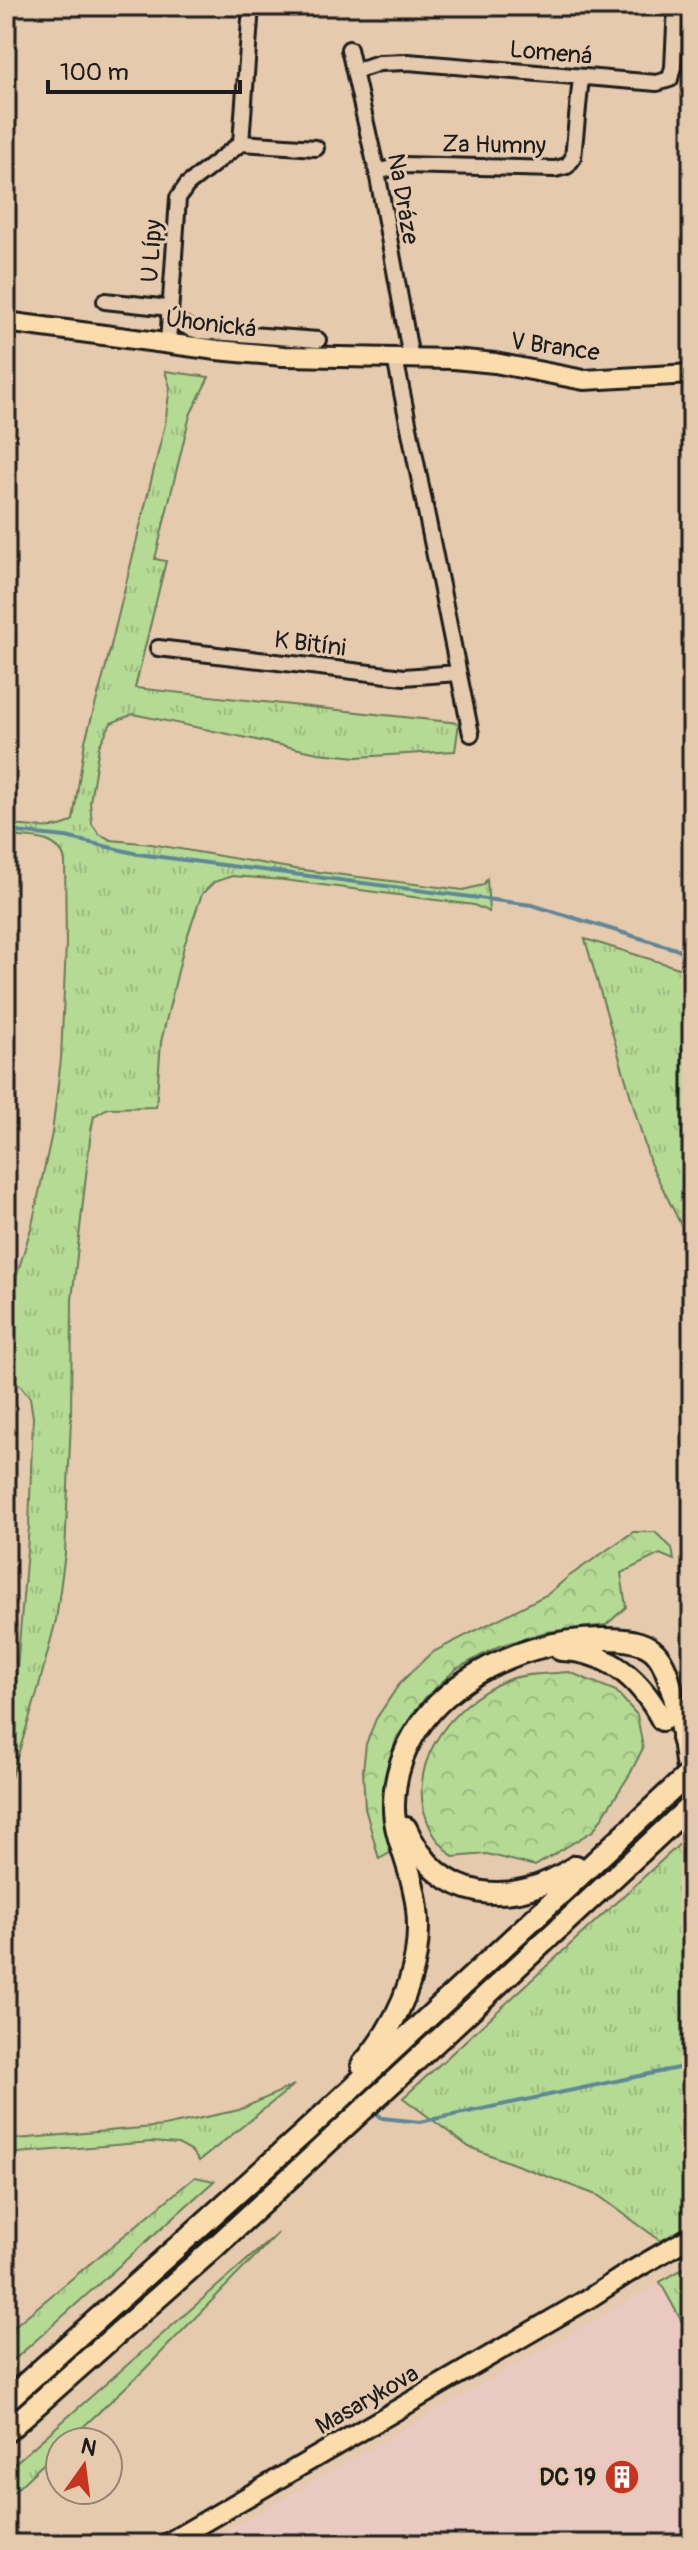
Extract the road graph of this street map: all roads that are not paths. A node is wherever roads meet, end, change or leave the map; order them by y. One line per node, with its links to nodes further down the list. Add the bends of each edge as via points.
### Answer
1 (251, 6): 6 (street)
2 (676, 6): 5 (street, Lomená, via 670,79 657,83)
3 (349, 49): 4 (street, Na Dráze)
4 (355, 71): 5 (street, Lomená, via 408,62); 8 (street, Na Dráze)
5 (581, 77): 8 (street, Za Humny, via 573,158 567,166 403,165)
6 (241, 143): 7 (street); 10 (street, U Lípy, via 178,198)
7 (316, 148)
8 (377, 172): 14 (street, Na Dráze)
9 (105, 301): 10 (street)
10 (170, 312): 12 (street, via 199,331); 13 (street, U Lípy)
11 (6, 322): 13 (main road, Úhonická)
12 (318, 340)
13 (168, 343): 14 (main road, Úhonická, via 283,356)
14 (403, 358): 15 (main road, V Brance, via 495,363 584,380); 17 (street, Na Dráze)
15 (692, 374)
16 (158, 648): 17 (street, K Bitíni, via 404,677)
17 (458, 673): 18 (street, Na Dráze)
18 (471, 734)
19 (510, 1657): 20 (highway, via 562,1642 632,1641 661,1658); 21 (highway, via 563,1650 600,1658 636,1681); 24 (highway, via 443,1699 410,1740)
20 (672, 1692): 22 (main road)
21 (662, 1720): 26 (main road)
22 (682, 1738): 23 (highway); 26 (main road)
23 (692, 1770): 27 (highway, bridge)
24 (398, 1773): 27 (highway, via 403,1819 420,1854 447,1879 475,1891 521,1892 548,1884); 28 (highway, via 394,1813 418,1918 410,1983 376,2048)
25 (692, 1804): 33 (highway, bridge, via 215,2247)
26 (692, 1816)
27 (632, 1827): 28 (highway)
28 (305, 2132): 32 (highway)
29 (692, 2236): 31 (main road, Masarykova)
30 (692, 2249): 31 (main road, Masarykova)
31 (591, 2297): 34 (main road, Masarykova)
32 (6, 2401)
33 (6, 2432)
34 (166, 2544)

